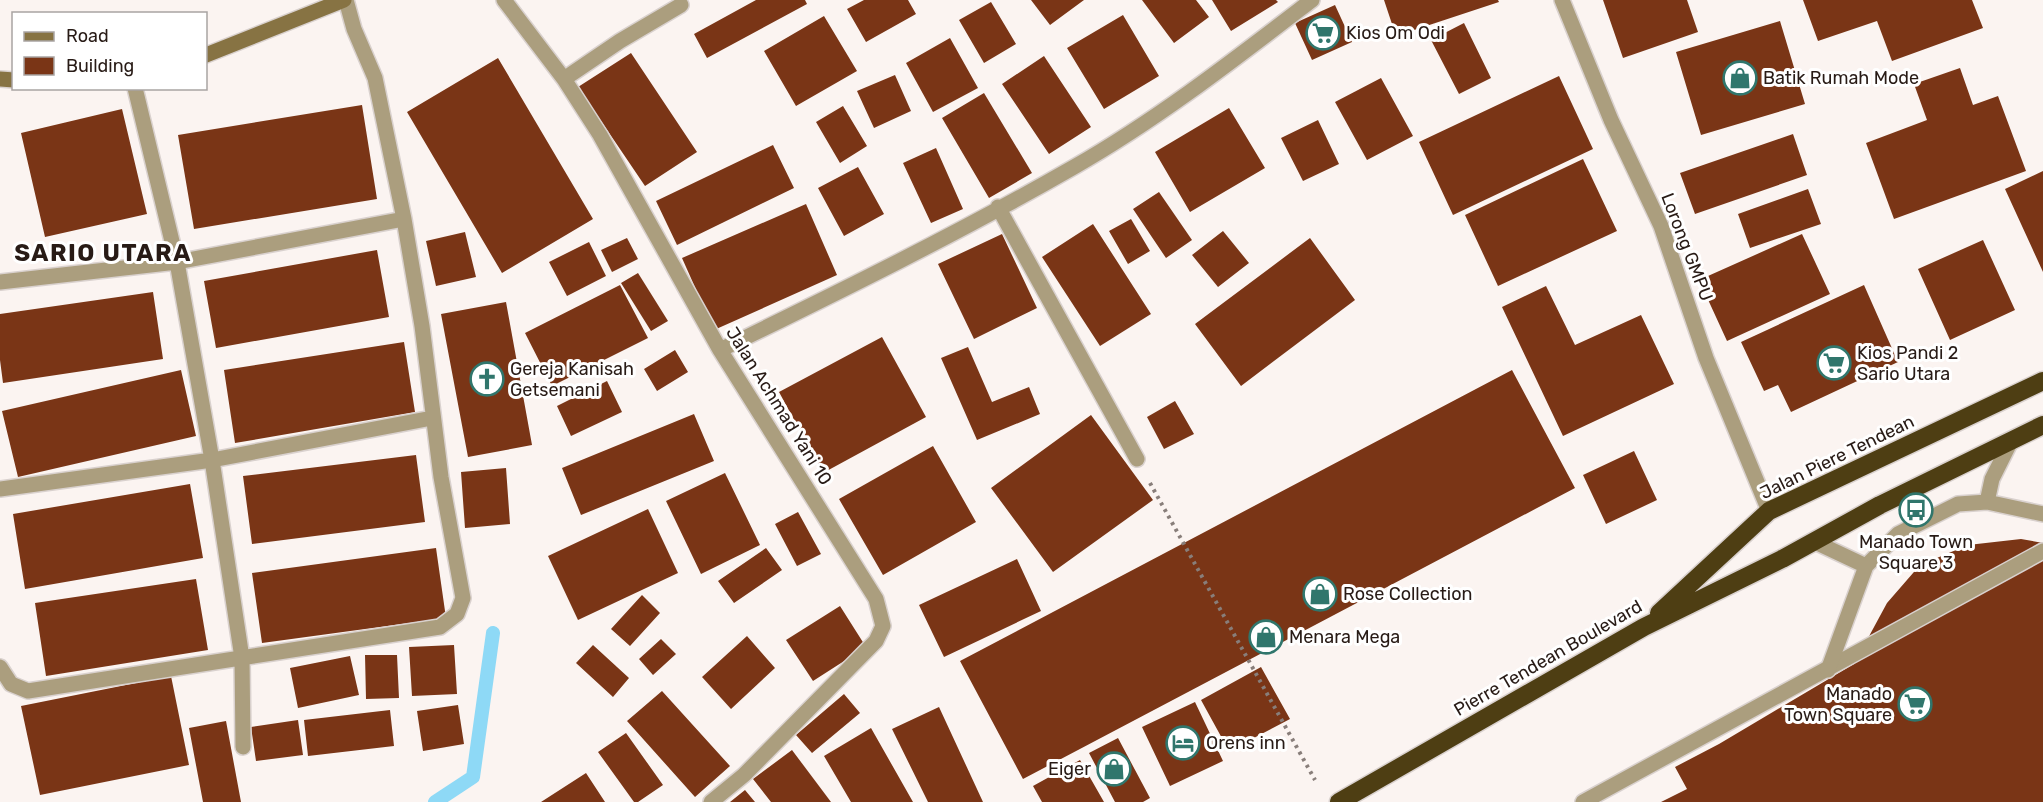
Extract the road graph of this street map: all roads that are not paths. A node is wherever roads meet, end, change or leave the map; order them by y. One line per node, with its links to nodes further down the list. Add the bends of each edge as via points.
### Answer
1 (345, 0): 6 (main road); 10 (street, via 375,78)
2 (504, 0): 7 (street, Jalan Achmad Yani 10)
3 (1312, 0): 9 (street, via 1142,124)
4 (1562, 0): 22 (street, Lorong GMPU, via 1611,120 1661,226 1706,358)
5 (681, 5): 7 (street)
6 (207, 55)
7 (564, 79): 13 (street, Jalan Achmad Yani 10, via 600,135)
8 (135, 90): 11 (street)
9 (998, 207): 13 (street); 18 (street)
10 (404, 219): 11 (street); 15 (street)
11 (177, 262): 12 (street); 19 (street)
12 (0, 282)
13 (720, 350): 32 (street, Jalan Achmad Yani 10, via 876,598 883,626 876,641 744,775)
14 (2043, 381): 22 (highway, Jalan Piere Tendean)
15 (432, 418): 19 (street); 28 (street, via 463,598 457,614 440,627)
16 (2043, 425): 17 (highway)
17 (2012, 441): 21 (street, via 1992,479); 24 (highway)
18 (1137, 459)
19 (212, 460): 20 (street); 28 (street)
20 (0, 489)
21 (1987, 502): 23 (street); 26 (street, via 1958,504 1933,514 1898,534)
22 (1769, 511): 27 (highway, Jalan Piere Tendean)
23 (2043, 514)
24 (1813, 541): 26 (street); 27 (highway, Pierre Tendean Boulevard)
25 (2043, 551): 30 (street)
26 (1866, 566): 30 (street)
27 (1644, 627): 33 (highway, Pierre Tendean Boulevard)
28 (242, 658): 29 (street, via 28,691 11,684); 31 (street)
29 (0, 669)
30 (1828, 670): 34 (street)
31 (243, 747)
32 (711, 802)
33 (1338, 802)
34 (1583, 802)

